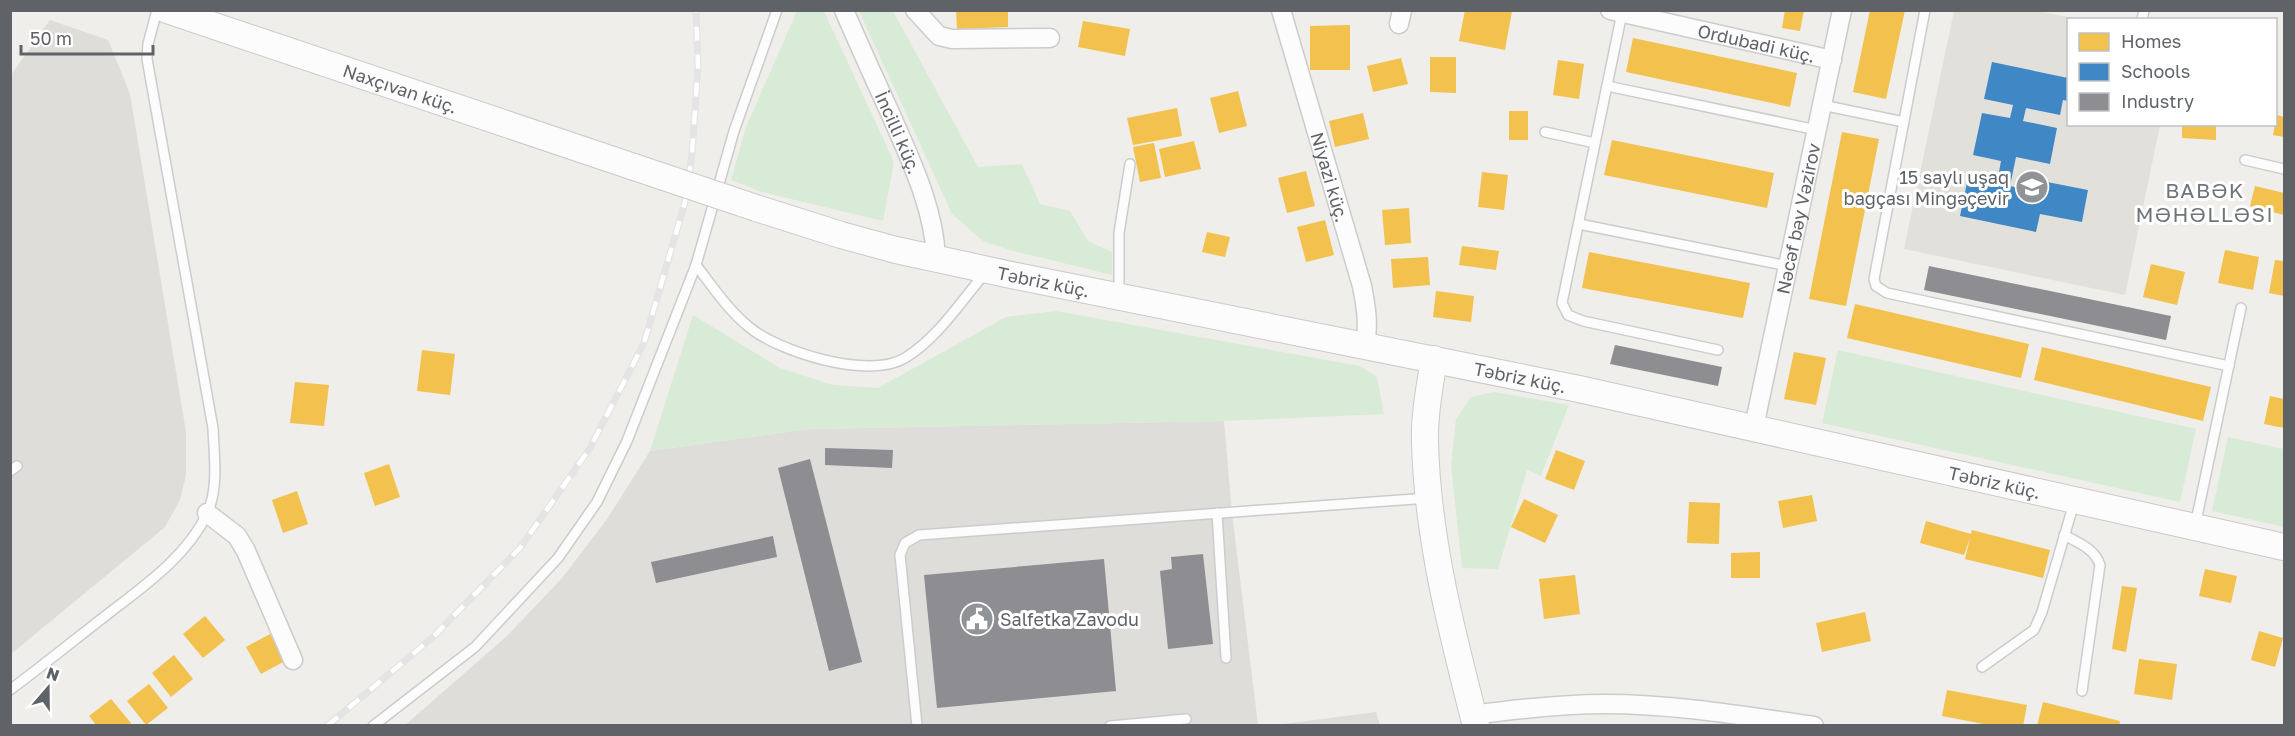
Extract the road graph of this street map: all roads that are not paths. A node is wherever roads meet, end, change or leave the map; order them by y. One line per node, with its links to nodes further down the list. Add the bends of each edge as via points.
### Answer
1 (157, 10): 36 (lane, via 147,59 213,428 214,489)
2 (167, 10): 21 (street, Naxçıvan küç., bridge)
3 (777, 10): 24 (lane, via 734,131)
4 (844, 10): 23 (street, İncilli küç., via 918,181 935,234)
5 (915, 10): 10 (street, via 939,36 952,39)
6 (1281, 10): 29 (street, Niyazi küç., via 1362,286 1367,308)
7 (1842, 10): 11 (street, Nəcəf bəy Vəzirov)
8 (1925, 10): 14 (lane)
9 (1616, 12): 11 (street, Ordubadi küç.); 12 (lane)
10 (1050, 38)
11 (1832, 60): 13 (street, Nəcəf bəy Vəzirov)
12 (1607, 86): 15 (lane); 17 (lane)
13 (1822, 105): 14 (lane); 15 (street, Nəcəf bəy Vəzirov)
14 (1904, 122): 32 (lane, via 1874,279 1876,286 1887,293)
15 (1817, 130): 25 (street, Nəcəf bəy Vəzirov)
16 (1545, 132): 17 (lane)
17 (1595, 143): 22 (lane)
18 (2245, 160): 20 (lane)
19 (1130, 164): 27 (lane, via 1119,233)
20 (2284, 169)
21 (756, 208): 23 (street, Təbriz küç., via 841,235)
22 (1578, 224): 25 (lane); 30 (lane, via 1562,303 1568,315)
23 (936, 258): 26 (street, Təbriz küç.)
24 (696, 265): 26 (lane, via 748,327 770,342 844,364 876,366 902,360 924,346); 48 (lane, via 627,441 597,502 558,558 475,646)
25 (1788, 266): 33 (street, Nəcəf bəy Vəzirov)
26 (987, 270): 27 (street, Təbriz küç.)
27 (1119, 297): 29 (street, Təbriz küç.)
28 (2241, 308): 32 (lane)
29 (1365, 345): 31 (street, Təbriz küç.)
30 (1718, 350)
31 (1434, 359): 33 (street, Təbriz küç.); 34 (street, via 1425,441)
32 (2229, 366): 38 (lane)
33 (1754, 427): 35 (street, Təbriz küç.)
34 (1430, 498): 37 (lane); 47 (street, via 1442,579)
35 (2074, 501): 38 (street, Təbriz küç.); 39 (lane)
36 (207, 513): 42 (street, via 237,536 246,551); 44 (lane, via 184,547 154,577)
37 (1217, 513): 41 (lane); 49 (lane, via 919,535 905,543 900,555)
38 (2194, 526): 40 (street, Təbriz küç.)
39 (2064, 535): 43 (lane, via 2034,630); 45 (lane, via 2091,550 2100,565)
40 (2284, 547)
41 (1226, 658)
42 (292, 660)
43 (1982, 667)
44 (10, 690)
45 (2082, 691)
46 (1186, 719): 50 (lane)
47 (1474, 720): 51 (street, via 1535,706 1607,704)
48 (373, 726)
49 (917, 726)
50 (1110, 726)
51 (1814, 726)

